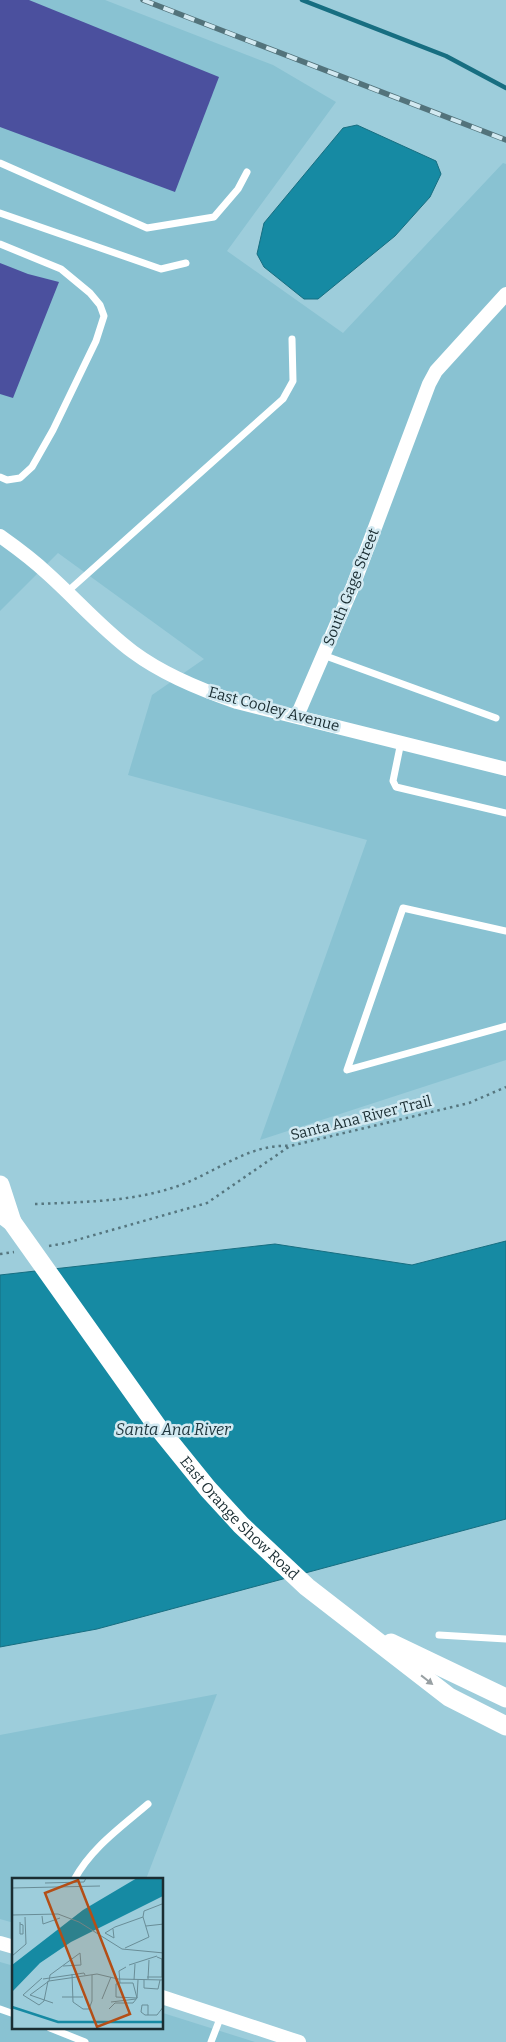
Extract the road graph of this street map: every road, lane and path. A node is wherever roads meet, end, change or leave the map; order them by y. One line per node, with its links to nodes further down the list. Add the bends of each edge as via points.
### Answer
1 (0, 163): 2 (lane, via 147,228 214,216)
2 (248, 172)
3 (0, 213): 5 (lane, via 161,269)
4 (0, 244): 8 (lane, via 62,269 90,293 104,316 96,341 32,467 20,478 7,480)
5 (186, 263)
6 (506, 294): 11 (street, South Gage Street, via 436,371 429,384)
7 (292, 339): 10 (lane, via 293,380 283,399)
8 (0, 477)
9 (0, 536): 10 (street, East Cooley Avenue)
10 (67, 592): 12 (street, East Cooley Avenue, via 135,654 164,671 228,699)
11 (324, 655): 12 (street, South Gage Street); 13 (lane)
12 (297, 716): 14 (street, East Cooley Avenue)
13 (496, 718)
14 (401, 742): 15 (street, East Cooley Avenue); 16 (lane, via 393,781 396,788)
15 (506, 769)
16 (506, 813)
17 (506, 931): 18 (lane, via 403,908 347,1070)
18 (506, 1026)
19 (506, 1087): 20 (path, Santa Ana River Trail, via 469,1103)
20 (290, 1146): 22 (path, via 275,1145 258,1150 175,1188 145,1196); 24 (path, Santa Ana River Trail, via 206,1202)
21 (0, 1185): 23 (main road, East Orange Show Road)
22 (35, 1204)
23 (6, 1218): 27 (main road, East Orange Show Road, via 157,1426 208,1489 272,1557)
24 (47, 1246)
25 (19, 1251): 26 (path)
26 (0, 1254)
27 (360, 1628): 30 (main road, East Orange Show Road); 31 (main road, East Orange Show Road, one-way to 31, via 449,1697)
28 (439, 1635): 29 (lane)
29 (506, 1639)
30 (506, 1698)
31 (506, 1726)
32 (148, 1804): 33 (lane, via 104,1841 82,1864)
33 (75, 1878)
34 (0, 1942): 35 (street)
35 (12, 1946)
36 (164, 1997): 39 (street)
37 (0, 2009): 38 (lane)
38 (12, 2013)
39 (221, 2016): 42 (lane); 43 (street)
40 (55, 2030): 41 (lane)
41 (85, 2042)
42 (211, 2042)
43 (300, 2042)

